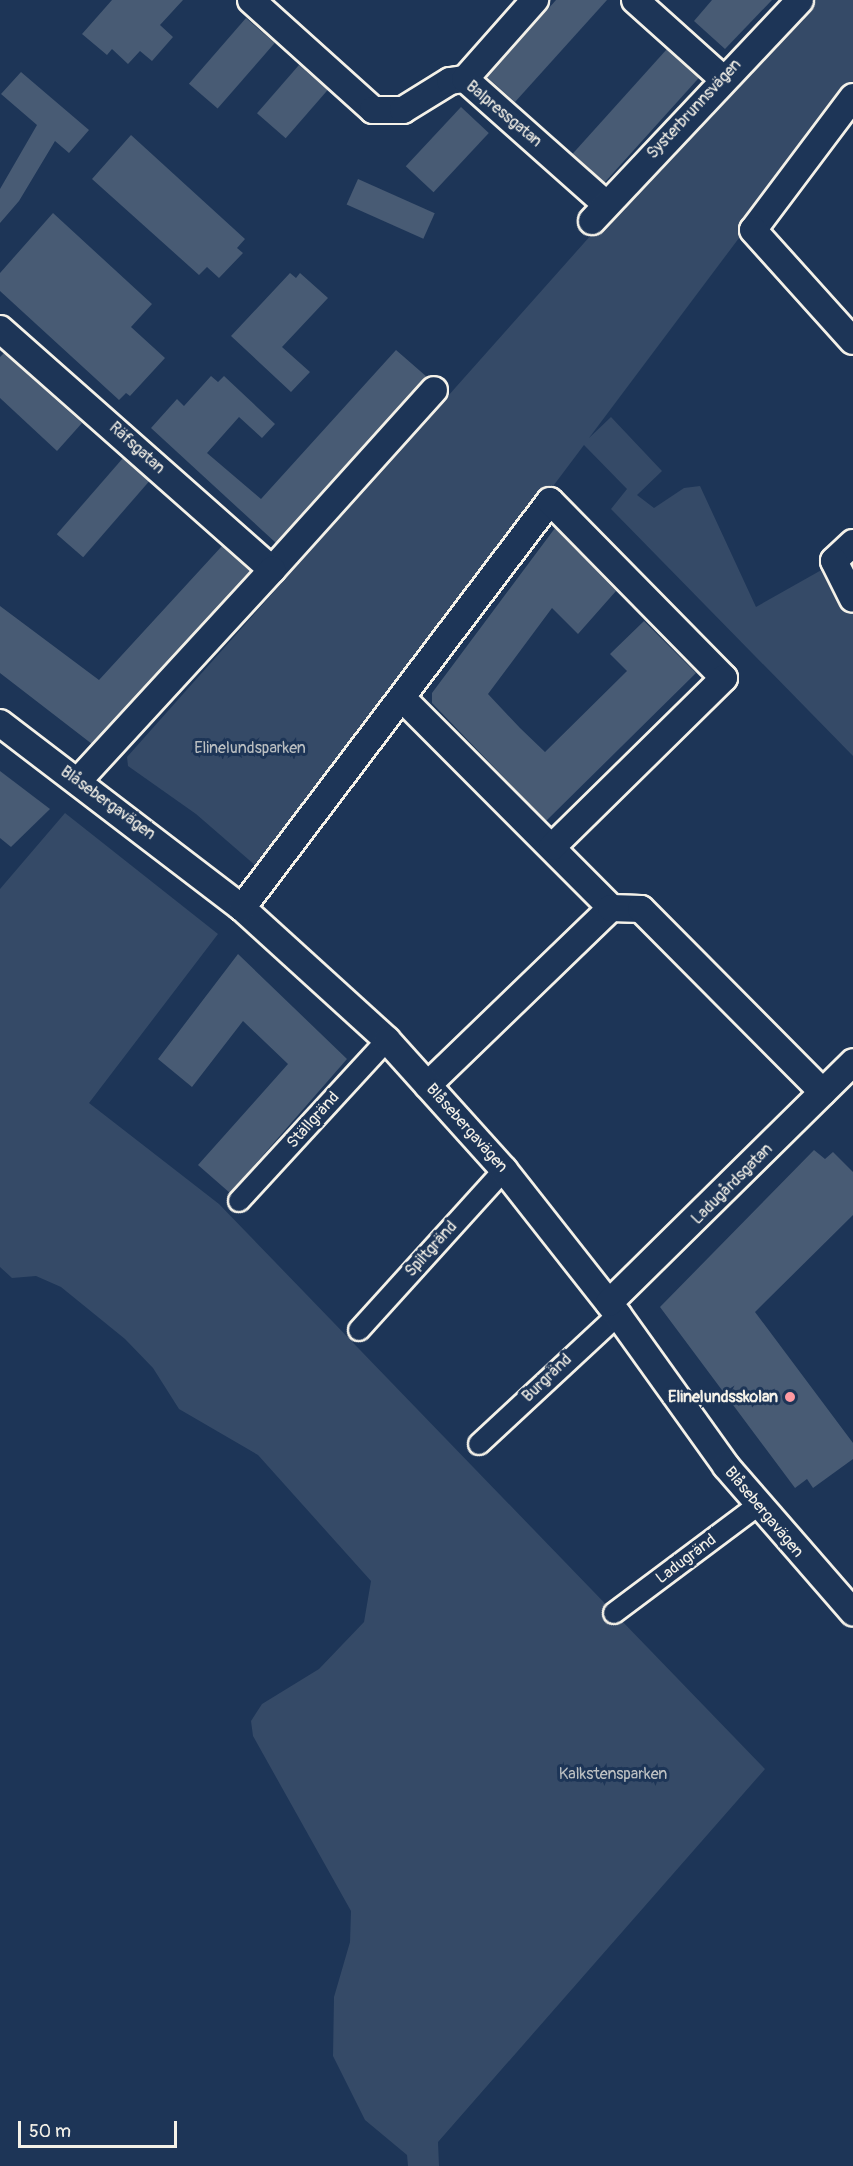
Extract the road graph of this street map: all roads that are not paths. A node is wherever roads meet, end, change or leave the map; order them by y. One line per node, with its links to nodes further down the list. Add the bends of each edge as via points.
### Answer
1 (251, 0): 5 (street, Balpressgatan, via 373,110 403,110 450,81)
2 (535, 0): 5 (street)
3 (635, 0): 6 (street)
4 (800, 0): 6 (street, Systerbrunnsvägen)
5 (465, 79): 8 (street, Balpressgatan)
6 (723, 79): 8 (street, Systerbrunnsvägen)
7 (853, 97): 10 (street, via 753,230)
8 (599, 213)
9 (0, 329): 13 (street, Räfsgatan)
10 (853, 341)
11 (434, 390): 13 (street)
12 (853, 543): 14 (street, via 834,561)
13 (272, 570): 17 (street)
14 (853, 599)
15 (402, 698): 18 (street); 18 (street, via 550,501 724,678); 19 (street)
16 (0, 723): 17 (street, Blåsebergavägen)
17 (78, 781): 19 (street, Blåsebergavägen)
18 (552, 847): 20 (street)
19 (242, 908): 21 (street, Blåsebergavägen)
20 (611, 908): 23 (street); 24 (street, via 641,909)
21 (387, 1040): 23 (street, Blåsebergavägen); 26 (street, Ställgränd)
22 (853, 1062): 24 (street, Ladugårdsgatan)
23 (428, 1085): 25 (street, Blåsebergavägen)
24 (822, 1092): 27 (street, Ladugårdsgatan)
25 (504, 1170): 27 (street, Blåsebergavägen); 28 (street, Spiltgränd)
26 (239, 1201)
27 (614, 1309): 29 (street, Burgränd); 30 (street, Blåsebergavägen)
28 (359, 1330)
29 (479, 1444)
30 (757, 1506): 31 (street, Ladugränd); 32 (street, Blåsebergavägen)
31 (614, 1612)
32 (853, 1612)

